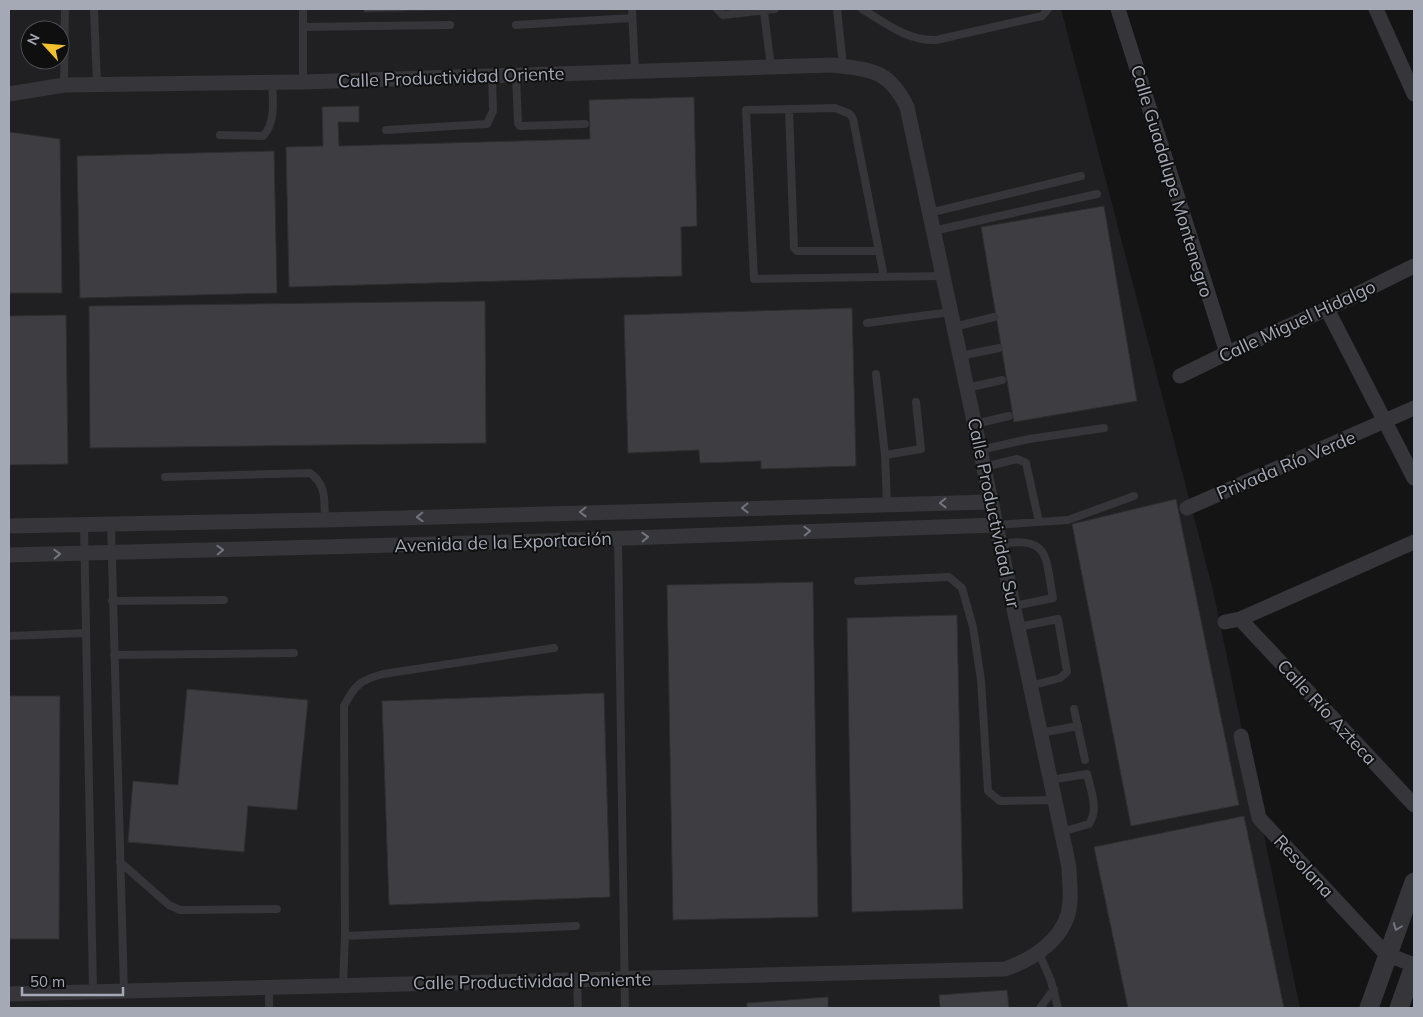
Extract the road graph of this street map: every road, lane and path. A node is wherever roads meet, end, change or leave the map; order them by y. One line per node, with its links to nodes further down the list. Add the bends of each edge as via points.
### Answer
1 (65, 9): 25 (lane)
2 (94, 9): 26 (lane)
3 (303, 9): 16 (lane)
4 (632, 9): 13 (lane)
5 (717, 9): 12 (lane, via 723,15)
6 (774, 9): 12 (lane)
7 (837, 9): 17 (lane)
8 (862, 9): 9 (lane, via 920,41 1042,16)
9 (1048, 9)
10 (1118, 9): 47 (street, Calle Guadalupe Montenegro)
11 (1376, 9): 28 (street)
12 (764, 12): 18 (lane)
13 (632, 18): 14 (lane); 19 (lane)
14 (516, 24)
15 (450, 25): 16 (lane)
16 (303, 27): 23 (lane)
17 (843, 66): 18 (street, Calle Productividad Oriente); 24 (street, Calle Productividad Oriente, via 867,68)
18 (771, 67): 19 (street, Calle Productividad Oriente)
19 (636, 71): 20 (street, Calle Productividad Oriente)
20 (516, 75): 21 (street, Calle Productividad Oriente); 30 (lane, via 520,126)
21 (492, 76): 23 (street, Calle Productividad Oriente); 31 (lane, via 493,111 487,124)
22 (272, 82): 23 (street, Calle Productividad Oriente); 26 (street, Calle Productividad Oriente); 32 (lane, via 272,113 268,131 263,136)
23 (303, 82)
24 (890, 82): 35 (street, Calle Productividad Sur, via 900,92 907,107)
25 (64, 85): 26 (street, Calle Productividad Oriente); 27 (street, Calle Productividad Oriente)
26 (97, 85)
27 (9, 94)
28 (1414, 94)
29 (789, 109): 37 (lane, via 835,108 850,114); 37 (lane, via 794,248 797,251); 40 (lane, via 746,110 754,279)
30 (585, 124)
31 (386, 130)
32 (220, 135)
33 (1081, 176): 35 (lane)
34 (1097, 194): 36 (lane)
35 (929, 213): 36 (street, Calle Productividad Sur)
36 (933, 231): 39 (street, Calle Productividad Sur)
37 (879, 251): 40 (lane)
38 (1414, 266): 41 (street, Calle Miguel Hidalgo)
39 (943, 276): 40 (lane); 42 (street, Calle Productividad Sur)
40 (884, 277)
41 (1327, 309): 47 (street, Calle Miguel Hidalgo); 56 (street)
42 (951, 312): 44 (lane); 45 (street, Calle Productividad Sur)
43 (994, 317): 45 (lane)
44 (867, 323)
45 (954, 327): 48 (street, Calle Productividad Sur)
46 (999, 348): 48 (lane)
47 (1226, 353): 50 (street, Calle Miguel Hidalgo)
48 (960, 356): 52 (street, Calle Productividad Sur)
49 (876, 374): 60 (lane)
50 (1180, 376)
51 (1002, 380): 52 (lane)
52 (967, 388): 57 (street, Calle Productividad Sur)
53 (916, 402): 60 (lane, via 921,449)
54 (1414, 408): 56 (street, Privada Río Verde)
55 (1009, 416): 57 (lane)
56 (1385, 422): 63 (street); 67 (street, Privada Río Verde)
57 (975, 424): 59 (street, Calle Productividad Sur)
58 (1104, 428): 59 (lane)
59 (980, 450): 61 (street, Calle Productividad Sur)
60 (885, 455): 66 (lane)
61 (984, 467): 65 (street, Calle Productividad Sur); 70 (lane, via 1017,459 1026,463)
62 (165, 476): 69 (lane, via 310,474 319,479 324,489)
63 (1414, 478)
64 (1134, 496): 70 (lane, via 1068,520)
65 (991, 502): 66 (street, Avenida de la Exportación, one-way to 66); 72 (street, Calle Productividad Sur)
66 (887, 505): 68 (street, Avenida de la Exportación, one-way to 68)
67 (1186, 508)
68 (512, 514): 69 (street, Avenida de la Exportación, one-way to 69); 76 (street)
69 (325, 520): 71 (street, Avenida de la Exportación)
70 (1039, 522): 72 (lane)
71 (111, 524): 73 (street, Avenida de la Exportación); 79 (lane)
72 (996, 524): 75 (street, Avenida de la Exportación, one-way to 72); 78 (street, Calle Productividad Sur)
73 (84, 525): 74 (street, Avenida de la Exportación); 80 (lane)
74 (9, 526)
75 (618, 538): 76 (street, Avenida de la Exportación); 110 (lane)
76 (514, 542): 79 (street, Avenida de la Exportación, one-way to 76)
77 (1414, 542): 100 (street, Calle Río Azteca, via 1232,620)
78 (1000, 544): 85 (street, Calle Productividad Sur); 85 (lane, via 1021,540 1033,542 1045,555 1053,598)
79 (110, 552): 80 (street, Avenida de la Exportación); 84 (lane)
80 (84, 553): 81 (street, Avenida de la Exportación, one-way to 80); 87 (lane)
81 (9, 555)
82 (858, 581): 99 (lane, via 949,577 957,581 973,627 981,680 988,792 1000,801)
83 (224, 600): 84 (lane)
84 (112, 601): 91 (lane)
85 (1014, 606): 86 (street, Calle Productividad Sur)
86 (1018, 628): 92 (street, Calle Productividad Sur); 92 (lane, via 1058,620 1067,672 1060,678)
87 (86, 633): 88 (lane); 116 (lane)
88 (9, 637)
89 (554, 648): 106 (lane, via 383,674 366,679 353,688 344,706)
90 (294, 653): 91 (lane)
91 (114, 655): 102 (lane)
92 (1030, 686): 95 (street, Calle Productividad Sur)
93 (1074, 709): 94 (lane)
94 (1078, 726): 95 (lane); 97 (lane)
95 (1040, 734): 98 (street, Calle Productividad Sur)
96 (1241, 736): 108 (street, Resolana, via 1259,818)
97 (1085, 760)
98 (1050, 780): 99 (street, Calle Productividad Sur); 101 (lane, via 1087,774 1094,805 1094,817 1089,824)
99 (1054, 800): 101 (street, Calle Productividad Sur)
100 (1414, 805)
101 (1061, 832): 107 (street, Calle Productividad Sur, via 1069,867 1070,904 1062,927)
102 (120, 862): 104 (lane, via 169,905 180,910); 115 (lane)
103 (1414, 882): 108 (street, one-way to 108)
104 (278, 909)
105 (576, 926): 106 (lane)
106 (345, 936): 112 (lane)
107 (1044, 949): 110 (street, Calle Productividad Poniente, via 1024,963 1005,969); 114 (lane)
108 (1386, 954): 109 (street, Resolana); 123 (street)
109 (1414, 966): 124 (street)
110 (626, 979): 111 (street, Calle Productividad Poniente); 120 (lane)
111 (577, 980): 112 (street, Calle Productividad Poniente); 119 (lane)
112 (343, 985): 113 (street, Calle Productividad Poniente)
113 (269, 987): 115 (street, Calle Productividad Poniente); 118 (lane)
114 (1054, 989): 121 (lane); 122 (lane)
115 (124, 991): 116 (street, Calle Productividad Poniente)
116 (93, 992): 117 (street, Calle Productividad Poniente)
117 (9, 994)
118 (269, 1008)
119 (578, 1008)
120 (625, 1008)
121 (1040, 1008)
122 (1058, 1008)
123 (1369, 1008)
124 (1399, 1008)

